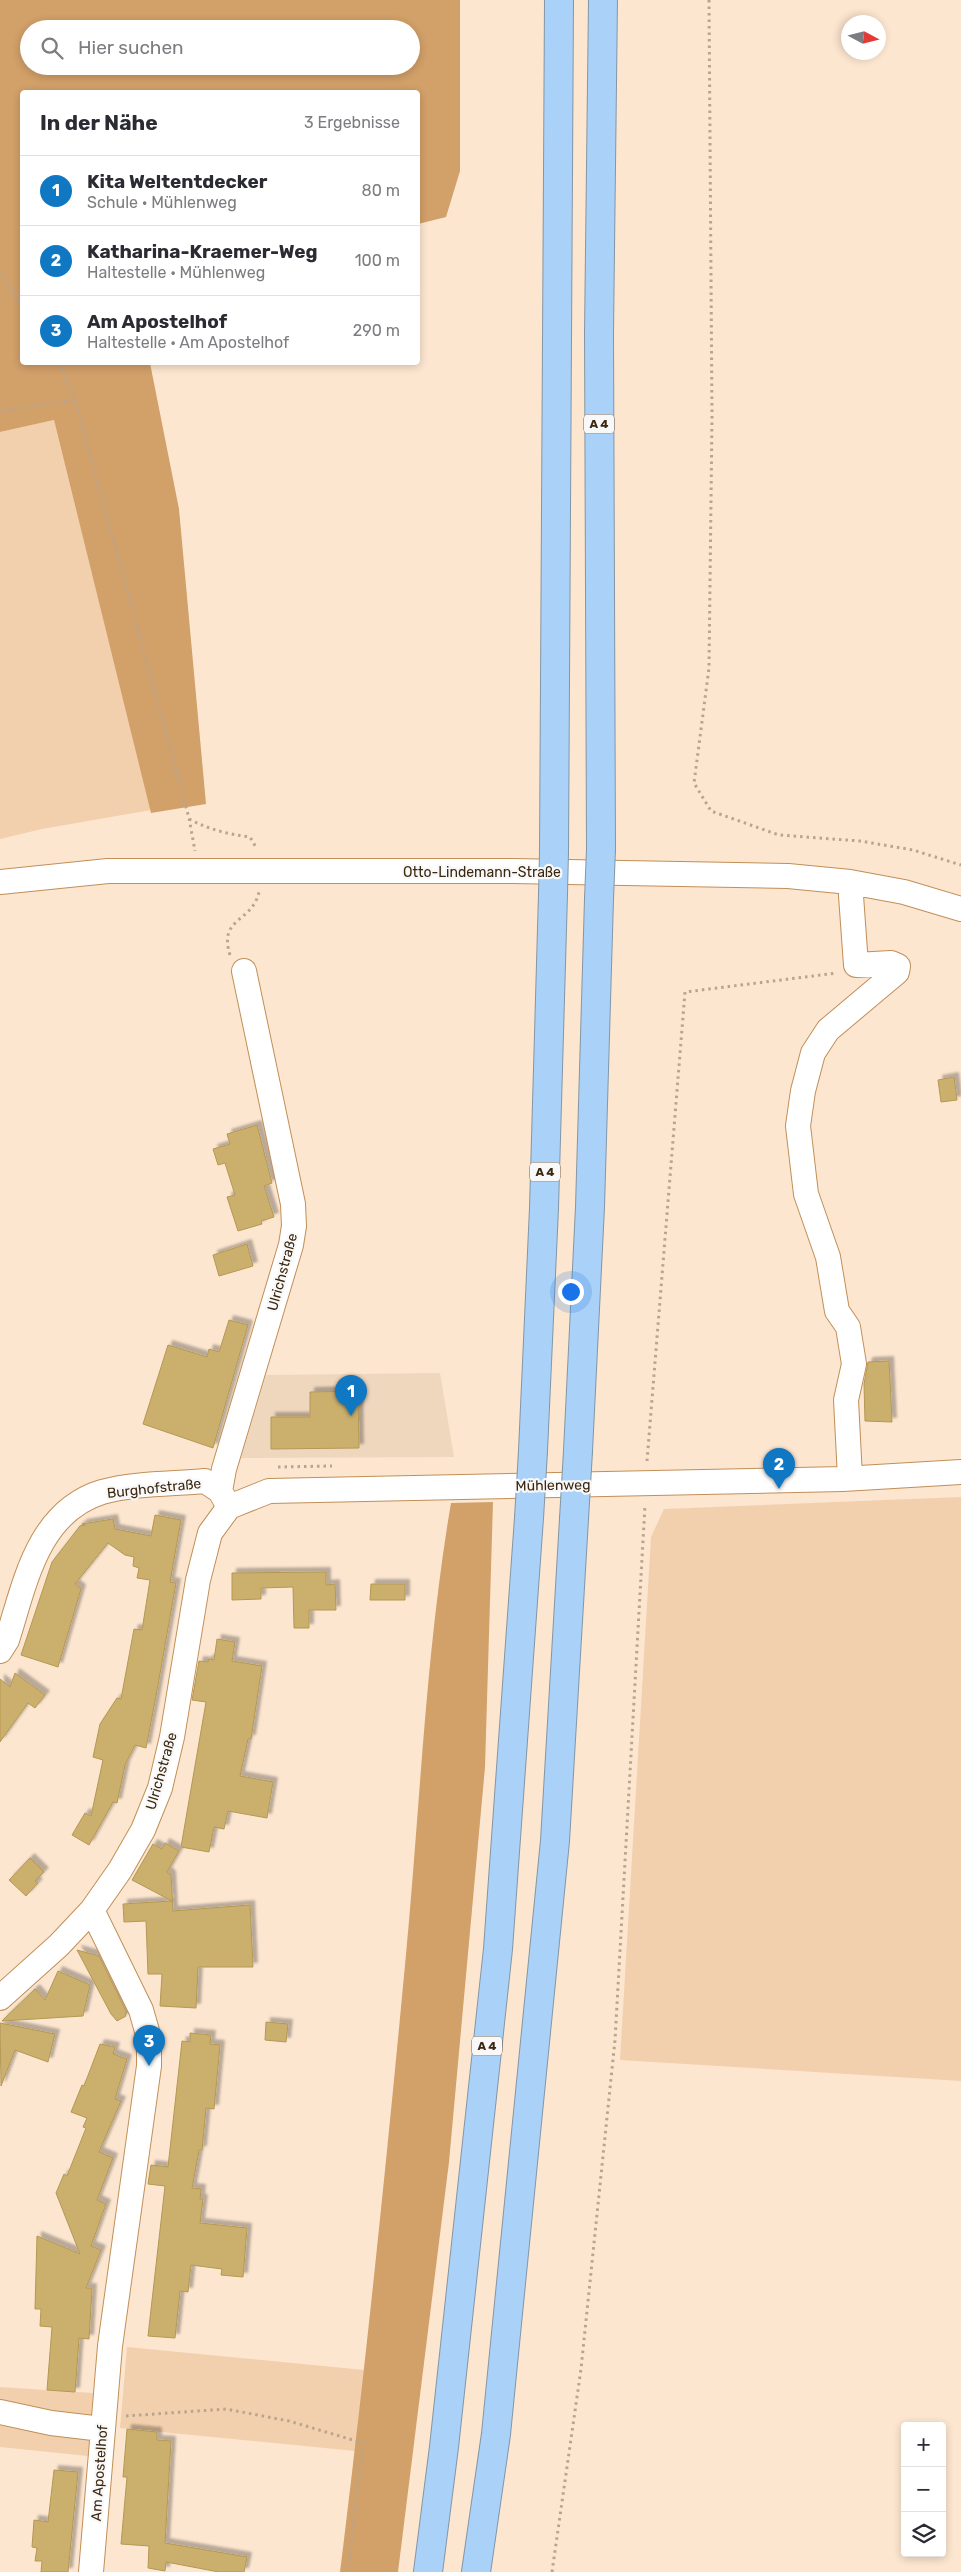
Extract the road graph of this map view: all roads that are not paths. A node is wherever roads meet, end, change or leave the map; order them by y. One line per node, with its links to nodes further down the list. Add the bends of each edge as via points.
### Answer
1 (559, 0): 16 (highway, A 4, bridge, via 554,852 533,1451 498,1949)
2 (603, 0): 17 (highway, A 4, bridge, via 599,333 601,849 590,1207 578,1451 555,1841 496,2434)
3 (0, 882): 4 (street, Otto-Lindemann-Straße, via 108,871 522,871 788,876)
4 (850, 882): 5 (street, Otto-Lindemann-Straße, via 904,892); 8 (street, via 856,965 891,963 898,966 897,972 828,1030 813,1053 798,1126 806,1194 828,1256 837,1310 848,1327 854,1364 846,1400)
5 (961, 909)
6 (244, 971): 9 (street, Ulrichstraße, via 293,1204 294,1226 224,1469)
7 (961, 1472): 8 (street, Mühlenweg)
8 (850, 1478): 9 (street, Mühlenweg, via 269,1491)
9 (225, 1499): 10 (street, Burghofstraße, via 205,1481 103,1492 76,1505 43,1537 7,1640); 11 (street, Ulrichstraße, via 210,1533 198,1580 172,1737 160,1788 143,1830)
10 (0, 1651)
11 (92, 1910): 12 (street, Ulrichstraße); 14 (street, Am Apostelhof, via 141,2010 149,2038)
12 (0, 1998)
13 (0, 2412): 14 (street, via 51,2423)
14 (103, 2422): 15 (street, Am Apostelhof)
15 (91, 2572)
16 (428, 2572)
17 (476, 2572)

